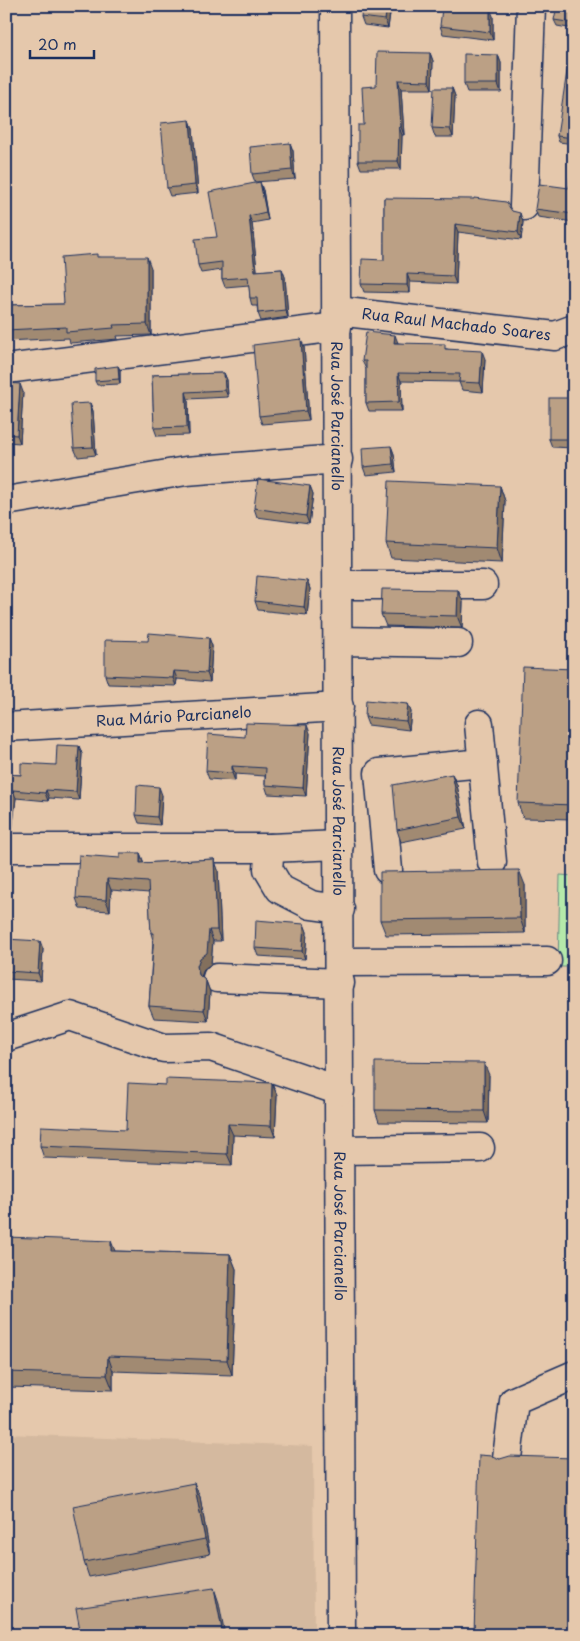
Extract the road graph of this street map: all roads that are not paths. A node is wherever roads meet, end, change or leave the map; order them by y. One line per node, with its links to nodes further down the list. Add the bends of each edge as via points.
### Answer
1 (335, 6): 4 (street, Rua José Parcianello)
2 (530, 6): 3 (street)
3 (524, 206)
4 (337, 319): 5 (street, Rua Raul Machado Soares, via 555,336); 6 (street, Rua Raul Machado Soares); 7 (street, Rua José Parcianello)
5 (574, 329)
6 (6, 369)
7 (338, 459): 8 (street, via 186,471); 10 (street, Rua José Parcianello)
8 (6, 501)
9 (483, 584): 10 (street)
10 (339, 585): 11 (street, Rua José Parcianello)
11 (339, 641): 12 (street); 13 (street, Rua José Parcianello)
12 (458, 643)
13 (339, 707): 15 (street, Rua Mário Parcianelo); 18 (street, Rua José Parcianello)
14 (479, 724): 16 (street)
15 (6, 727)
16 (483, 763): 17 (street, via 379,773); 22 (street)
17 (382, 809): 18 (street); 23 (street)
18 (340, 812): 19 (street, Rua José Parcianello)
19 (340, 845): 21 (street); 24 (street, Rua José Parcianello)
20 (6, 848): 21 (street)
21 (270, 848): 24 (street, via 268,869 280,889 311,905)
22 (492, 862)
23 (388, 870)
24 (340, 909): 26 (street, Rua José Parcianello)
25 (547, 960): 26 (street)
26 (340, 972): 27 (street); 29 (street, Rua José Parcianello)
27 (217, 978)
28 (6, 1037): 29 (street, via 70,1016 164,1048 211,1047)
29 (340, 1091): 31 (street, Rua José Parcianello)
30 (480, 1148): 31 (street)
31 (340, 1150): 34 (street, Rua José Parcianello)
32 (574, 1375): 33 (street, via 514,1401)
33 (507, 1458)
34 (341, 1635)

